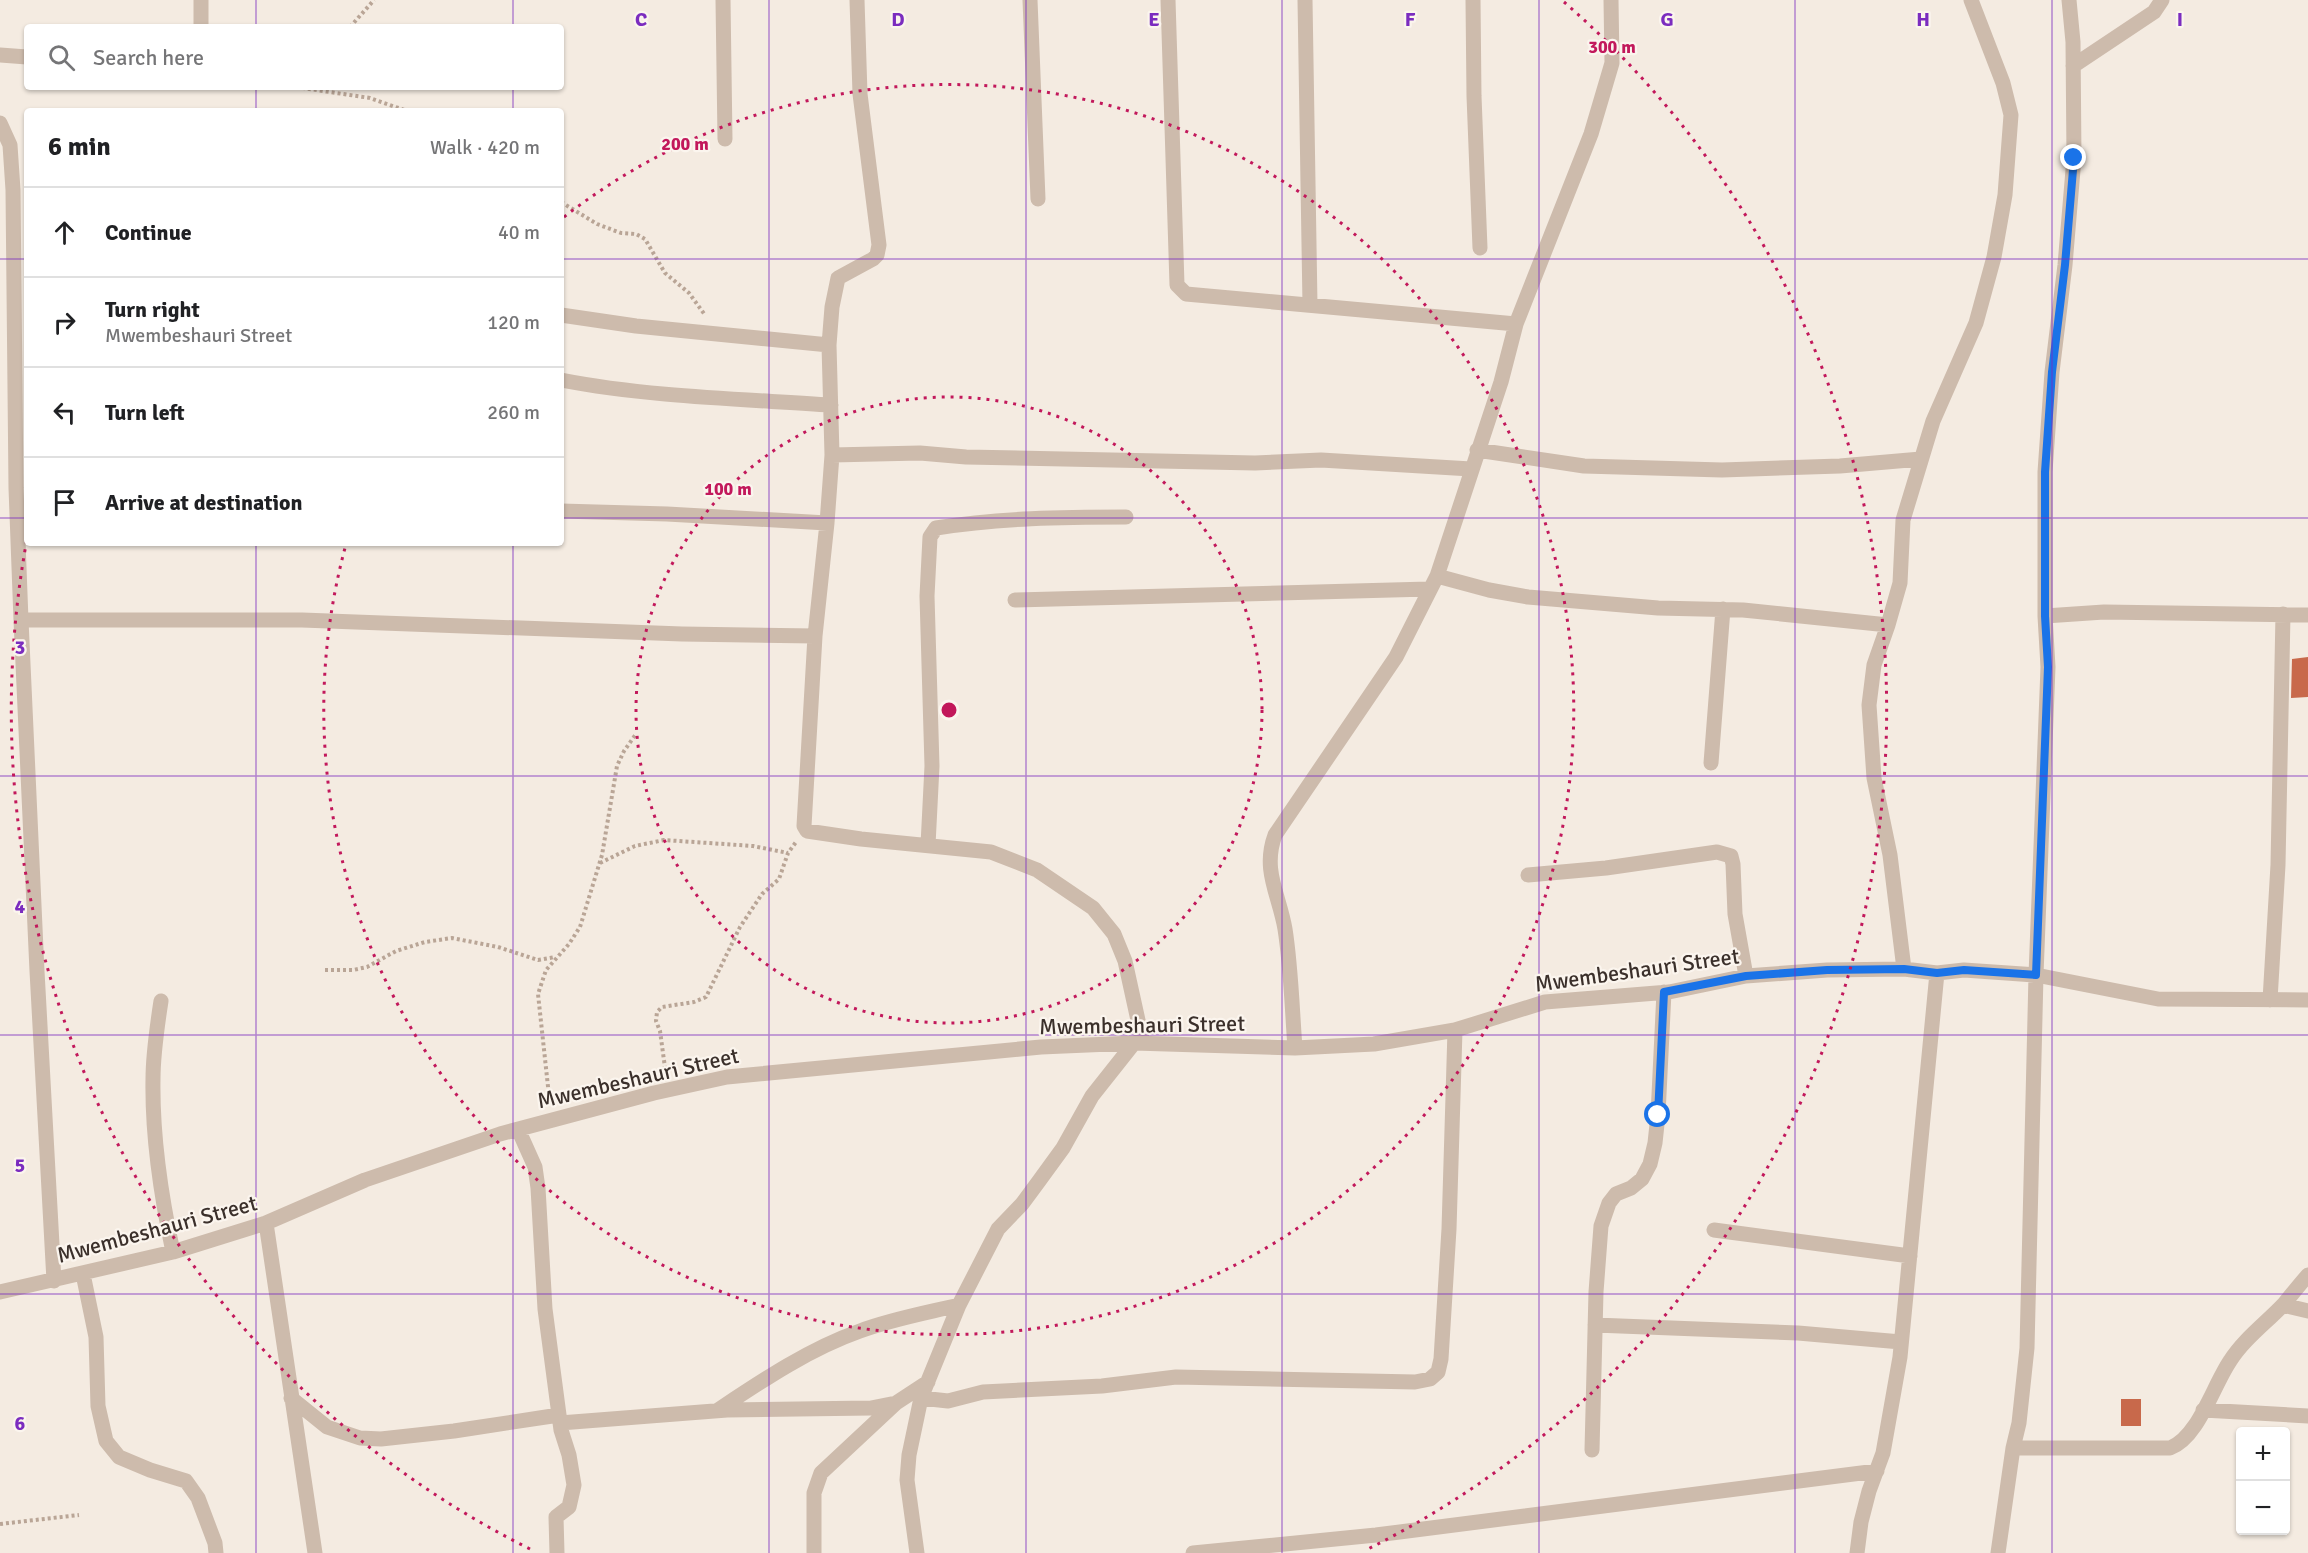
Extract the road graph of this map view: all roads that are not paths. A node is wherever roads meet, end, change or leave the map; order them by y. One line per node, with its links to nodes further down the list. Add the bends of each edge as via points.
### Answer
1 (201, 0): 12 (street)
2 (723, 0): 17 (street)
3 (857, 0): 23 (street, via 860,94 879,245 873,259 838,278)
4 (1030, 0): 18 (street)
5 (1168, 0): 20 (street, via 1177,285 1186,294)
6 (1305, 0): 20 (street)
7 (1473, 0): 19 (street)
8 (1611, 0): 22 (street, via 1612,63 1594,124)
9 (1971, 0): 28 (street, via 2011,115 2005,195 1976,323 1933,421)
10 (2069, 0): 15 (street)
11 (2162, 0): 15 (street, via 2154,12)
12 (201, 24)
13 (0, 55): 14 (street)
14 (24, 57)
15 (2073, 66): 40 (street, via 2074,158 2045,472)
16 (0, 123): 30 (street, via 10,145 13,190)
17 (725, 139)
18 (1038, 199)
19 (1480, 248)
20 (1310, 305): 22 (street)
21 (564, 315): 23 (street)
22 (1516, 324): 26 (street)
23 (829, 345): 25 (street)
24 (564, 381): 25 (street)
25 (831, 405): 27 (street)
26 (1477, 450): 28 (street, via 1584,466 1722,470); 29 (street)
27 (832, 455): 29 (street, via 920,453 1255,463 1321,460); 33 (street)
28 (1921, 459): 42 (street, via 1903,520 1900,583)
29 (1471, 469): 34 (street)
30 (22, 488): 41 (street)
31 (564, 511): 33 (street)
32 (1126, 517): 45 (street, via 959,525 936,528 930,537 927,596 932,766)
33 (827, 524): 43 (street)
34 (1437, 576): 35 (street); 37 (street, via 1528,597)
35 (1429, 590): 36 (street); 57 (street, via 1396,657 1275,835 1270,850 1269,864 1285,929)
36 (1015, 600)
37 (1723, 609): 42 (street); 44 (street)
38 (2283, 614): 39 (street); 40 (street, via 2104,612); 52 (street)
39 (2308, 615)
40 (2045, 616): 49 (street, via 2048,667)
41 (21, 620): 43 (street, via 302,620); 65 (street)
42 (1888, 625): 47 (street, via 1874,665 1869,705 1874,778 1890,855)
43 (815, 636): 45 (street, via 804,821 807,831)
44 (1711, 763)
45 (928, 845): 56 (street, via 991,852 1037,870 1093,908 1114,934 1125,961)
46 (1528, 875): 50 (street, via 1725,853 1731,856 1733,864 1735,914)
47 (1904, 969): 48 (street, Mwembeshauri Street); 50 (street, Mwembeshauri Street)
48 (1937, 973): 49 (street, Mwembeshauri Street, via 1964,970); 62 (street)
49 (2036, 975): 52 (street, Mwembeshauri Street, via 2158,999); 80 (street, via 2027,1348)
50 (1746, 976): 51 (street, Mwembeshauri Street)
51 (1664, 992): 55 (street, Mwembeshauri Street, via 1545,1002); 70 (street, via 1655,1143 1642,1179 1616,1194 1601,1226)
52 (2270, 1000): 53 (street, Mwembeshauri Street)
53 (2308, 1000)
54 (161, 1001): 61 (street, via 153,1080 164,1209)
55 (1455, 1030): 57 (street, Mwembeshauri Street, via 1374,1044); 74 (street, via 1441,1359 1438,1372 1430,1379 1383,1382 1176,1377 1102,1386 983,1392 948,1401)
56 (1139, 1043): 57 (street, Mwembeshauri Street); 58 (street, Mwembeshauri Street, via 1041,1047 727,1077); 67 (street, via 1092,1096 1063,1148 1022,1204 998,1229)
57 (1296, 1048)
58 (518, 1129): 59 (street, Mwembeshauri Street, via 365,1180); 79 (street, via 535,1167 538,1188 545,1309)
59 (266, 1223): 61 (street, Mwembeshauri Street); 73 (street)
60 (1714, 1230): 62 (street)
61 (174, 1252): 63 (street, Mwembeshauri Street)
62 (1910, 1256): 71 (street)
63 (83, 1274): 65 (street, Mwembeshauri Street); 83 (street, via 96,1337 98,1406 106,1441 119,1457 186,1481 198,1498)
64 (2308, 1275): 68 (street)
65 (54, 1281): 66 (street, Mwembeshauri Street)
66 (0, 1292)
67 (959, 1305): 72 (street); 76 (street, via 860,1330 760,1382)
68 (2283, 1305): 69 (street); 77 (street, via 2230,1361)
69 (2308, 1311)
70 (1595, 1326): 71 (street); 81 (street)
71 (1901, 1342): 82 (street, via 1890,1420)
72 (928, 1382): 74 (street); 75 (street)
73 (291, 1398): 79 (street, via 327,1427 360,1438); 84 (street)
74 (921, 1398): 87 (street, via 907,1480)
75 (896, 1403): 76 (street, via 871,1408); 86 (street, via 821,1473 814,1492)
76 (718, 1410): 79 (street)
77 (2203, 1410): 78 (street); 80 (street, via 2180,1444 2170,1448)
78 (2308, 1416)
79 (559, 1419): 85 (street, via 574,1485 569,1507 556,1517)
80 (2013, 1448): 90 (street)
81 (1592, 1450)
82 (1876, 1471): 88 (street, via 1376,1535); 89 (street, via 1861,1522)
83 (216, 1553)
84 (315, 1553)
85 (557, 1553)
86 (814, 1553)
87 (917, 1553)
88 (1193, 1553)
89 (1857, 1553)
90 (1998, 1553)

